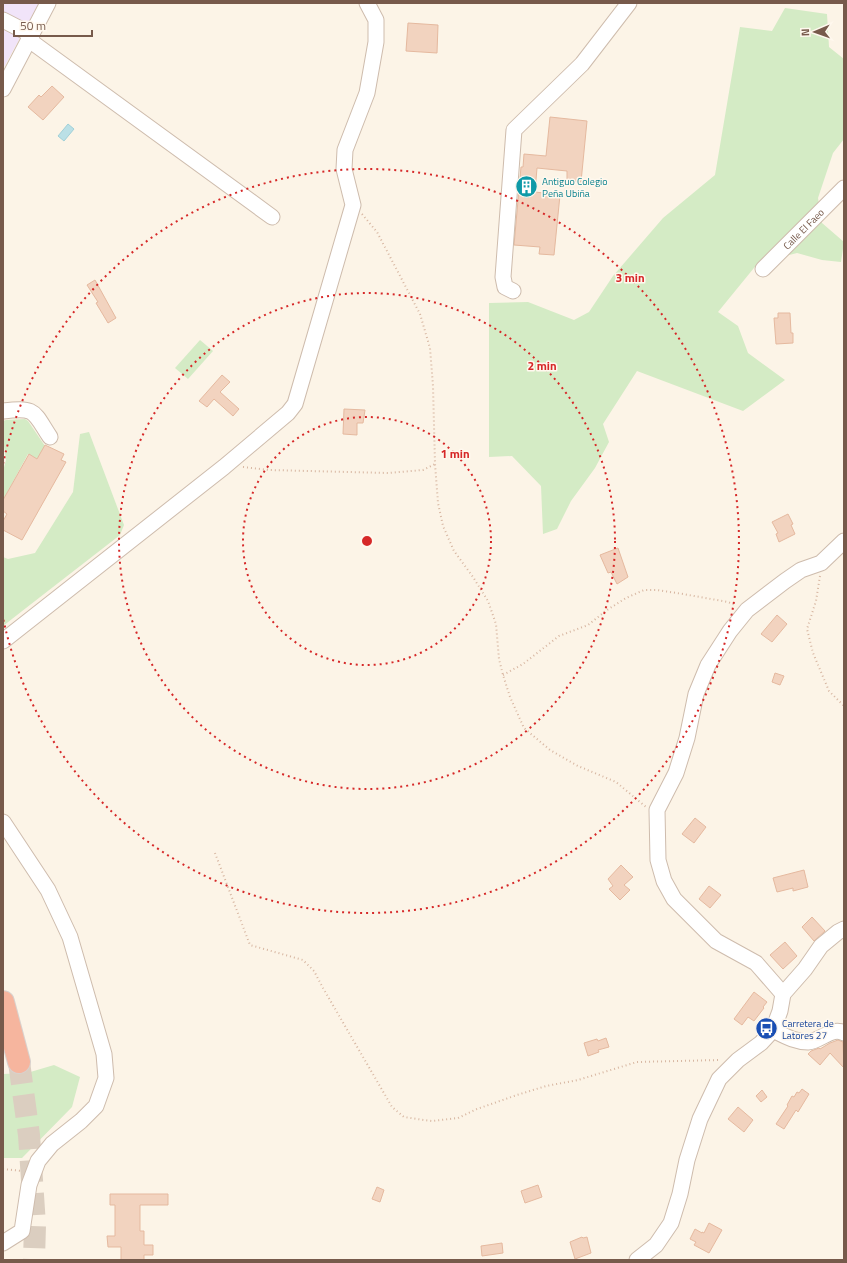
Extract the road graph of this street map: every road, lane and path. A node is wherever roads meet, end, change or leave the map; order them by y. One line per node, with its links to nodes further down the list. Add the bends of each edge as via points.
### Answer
1 (48, 3): 5 (street)
2 (367, 3): 8 (street, via 376,20 376,42 367,93 345,150 344,169)
3 (629, 3): 11 (street, via 582,64 514,130 503,277 505,287)
4 (3, 20): 5 (street)
5 (30, 38): 6 (street); 9 (street)
6 (3, 89)
7 (844, 188): 10 (street, Calle El Faeo)
8 (353, 205): 14 (path, via 377,232 420,314 430,348 434,386); 15 (street, via 295,404 288,413)
9 (272, 217)
10 (763, 269)
11 (513, 292)
12 (3, 411): 13 (street, via 27,409 35,414)
13 (50, 437)
14 (435, 464): 15 (path, via 423,470 388,473); 20 (path, via 438,503 443,526 454,551 488,601 496,624)
15 (224, 467): 19 (street)
16 (844, 541): 17 (street)
17 (821, 563): 18 (street, via 802,570); 21 (path, via 816,601 807,630 813,653 829,691)
18 (747, 610): 20 (path, via 728,602 644,590 626,598 588,625 558,636 523,664); 22 (street, via 708,664 696,694 688,738 676,773)
19 (3, 641)
20 (503, 675): 22 (path, via 524,728 550,750 578,766 616,782 648,808)
21 (844, 706)
22 (657, 810): 26 (street, via 658,860 664,881 674,899 716,941 756,963)
23 (3, 822): 33 (street, via 48,890 70,937 104,1054 106,1078 96,1106 52,1144 38,1161)
24 (215, 853): 30 (path, via 250,945 303,960 314,971 392,1107 404,1117 432,1121 458,1118 516,1095 637,1062)
25 (844, 929): 26 (street, via 821,946)
26 (783, 994): 28 (street)
27 (3, 1002): 31 (highway)
28 (773, 1030): 29 (street, via 793,1040 808,1042 831,1032); 30 (street, via 761,1043)
29 (844, 1033)
30 (738, 1060): 35 (street, via 719,1078 700,1119 671,1223 656,1244)
31 (19, 1062)
32 (3, 1170): 33 (path)
33 (35, 1170): 34 (street, via 29,1185 22,1231)
34 (3, 1243)
35 (638, 1260)

